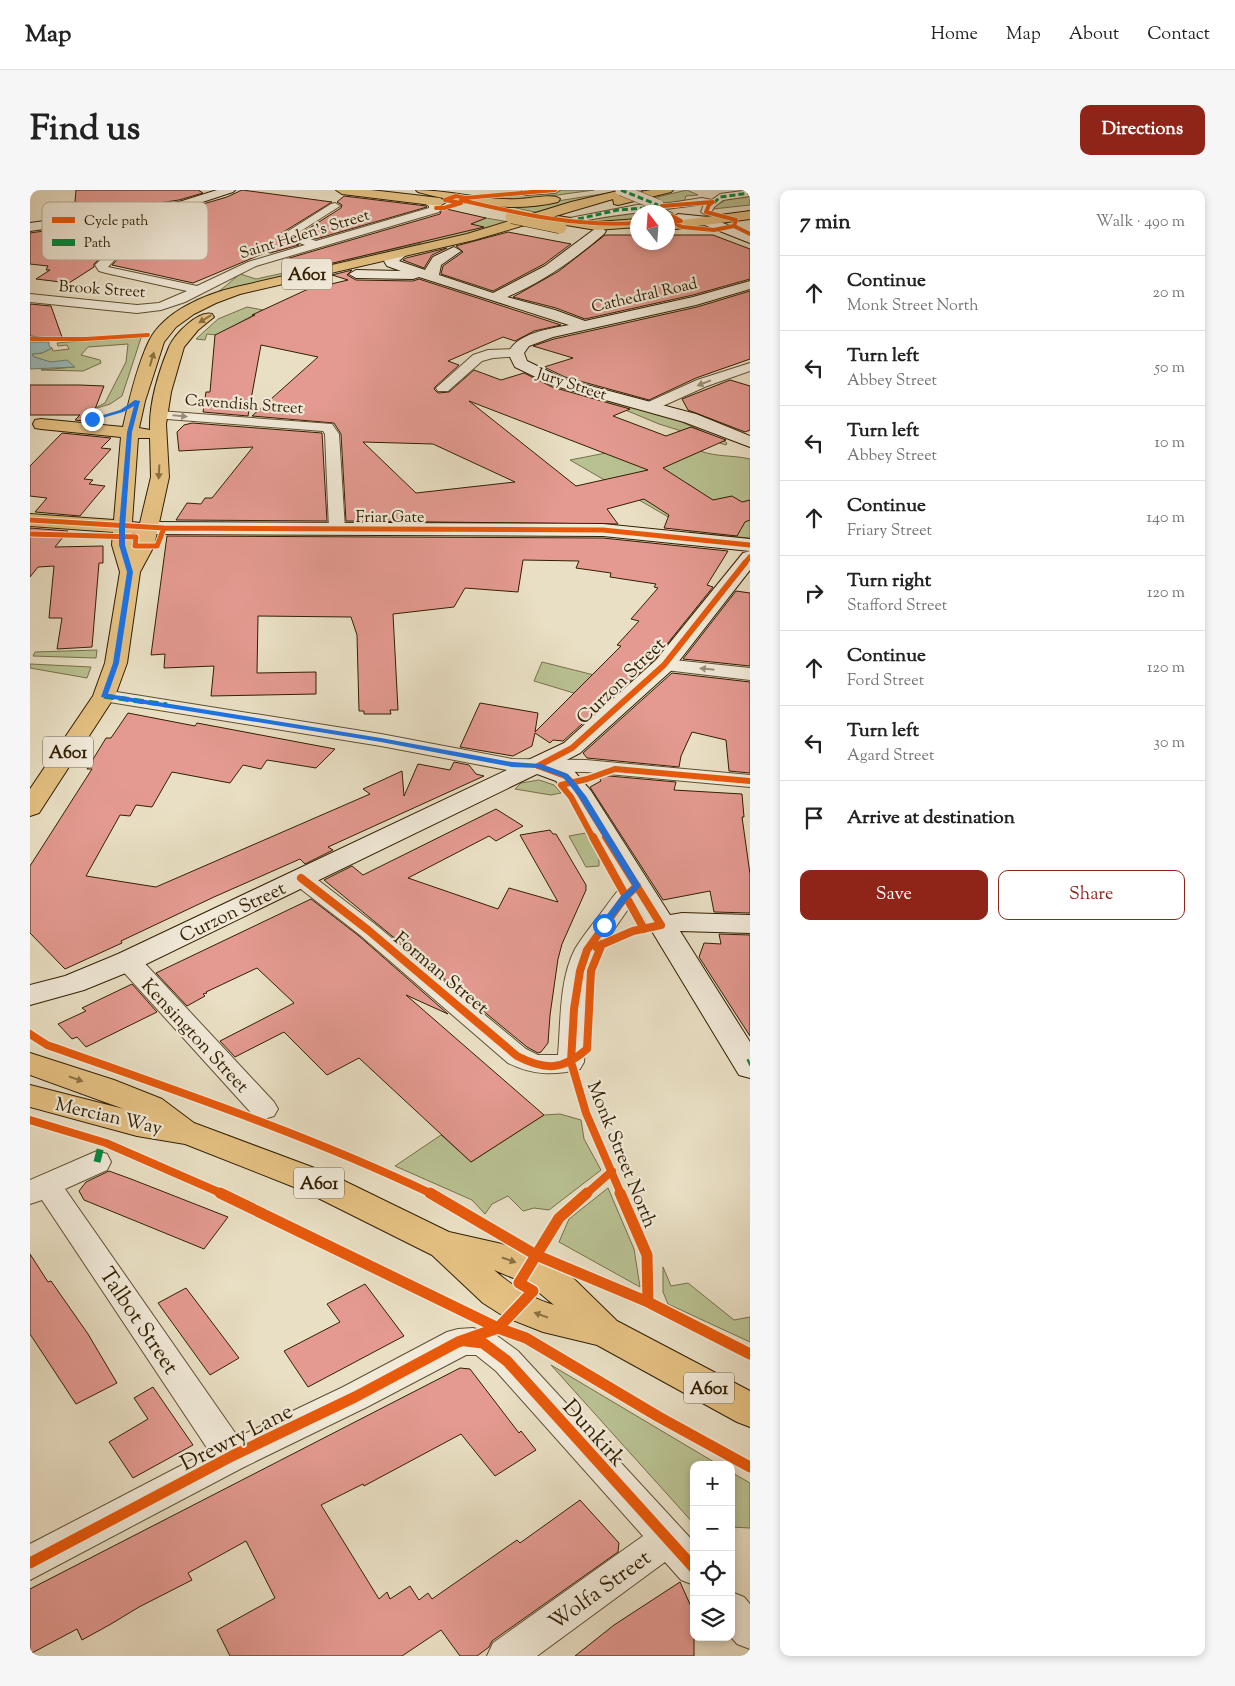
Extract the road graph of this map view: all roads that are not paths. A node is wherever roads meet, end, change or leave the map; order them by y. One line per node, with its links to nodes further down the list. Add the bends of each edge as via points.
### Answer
1 (225, 190): 11 (street)
2 (342, 190): 10 (main road)
3 (555, 190): 8 (street)
4 (610, 190): 12 (main road, via 528,203)
5 (621, 190): 14 (street, bridge)
6 (636, 190): 31 (main road, A601, via 575,205)
7 (667, 190): 29 (main road, A601, via 574,212)
8 (518, 191)
9 (750, 193): 13 (street, via 720,197)
10 (423, 195): 12 (main road); 28 (street, Saint Helen's Street, via 434,204 434,210)
11 (190, 202)
12 (462, 203): 23 (main road, bridge)
13 (714, 203): 15 (street, via 702,201); 20 (street, via 709,205)
14 (658, 205)
15 (668, 205)
16 (336, 206): 28 (street, via 286,236)
17 (630, 209): 23 (street)
18 (750, 209): 21 (main road)
19 (750, 215): 20 (main road)
20 (707, 216): 22 (main road); 27 (street)
21 (675, 219)
22 (675, 220)
23 (568, 223): 24 (main road, via 596,226); 26 (main road)
24 (630, 224)
25 (630, 229): 26 (main road)
26 (600, 231): 37 (street, via 550,270)
27 (750, 239)
28 (316, 245): 36 (street, Saint Helen's Street, via 252,264)
29 (454, 250): 31 (main road, A601); 34 (street, via 435,262)
30 (104, 260): 32 (street)
31 (397, 260): 33 (main road, A601); 34 (street, Cathedral Road); 43 (main road, A601, one-way to 31, via 157,341 189,311 217,298)
32 (101, 267): 36 (street)
33 (356, 274): 34 (street, Cathedral Road); 45 (main road, A601, one-way to 45, via 241,302 196,324 177,346 162,392)
34 (432, 276): 37 (street, Cathedral Road)
35 (750, 285): 39 (street, Cathedral Road, via 696,301)
36 (198, 290): 38 (street, Brook Street, via 161,306 136,309)
37 (494, 297): 39 (street, Cathedral Road)
38 (30, 298)
39 (584, 326): 40 (street)
40 (520, 348): 42 (street, via 479,357); 44 (street, Jury Street, via 520,364 558,382)
41 (750, 367): 44 (street, one-way to 44)
42 (442, 388)
43 (137, 401): 46 (main road, via 130,408 114,414); 47 (main road, A601)
44 (651, 406): 49 (street, Jury Street)
45 (159, 415): 48 (main road, A601); 53 (street, Cavendish Street, one-way to 53, via 328,427 332,434)
46 (36, 424): 47 (main road)
47 (130, 432): 48 (main road, via 153,435); 51 (main road, A601)
48 (158, 439): 52 (main road, A601, one-way to 52, via 160,476)
49 (750, 442)
50 (30, 520): 51 (main road, Friar Gate)
51 (122, 527): 52 (main road, Friar Gate); 56 (main road, A601, via 122,545)
52 (148, 528): 53 (street, Friar Gate); 56 (main road, A601, via 144,546)
53 (337, 529): 54 (street, Friar Gate, via 611,530)
54 (750, 545)
55 (750, 557): 57 (street, Curzon Street)
56 (130, 572): 59 (main road, A601, via 116,663)
57 (664, 665): 58 (street, one-way to 57); 60 (street, Curzon Street, via 572,748)
58 (750, 674)
59 (104, 696): 60 (street); 62 (main road, A601)
60 (538, 766): 61 (street, via 586,766); 63 (street, Curzon Street); 64 (street, via 565,776 573,783)
61 (750, 782)
62 (30, 808)
63 (301, 878): 67 (street, Curzon Street); 69 (street, Forman Street, via 517,1056 547,1067)
64 (637, 886): 66 (street); 69 (street, Monk Street North, via 625,897 587,950 580,971)
65 (750, 924): 66 (street, via 682,922)
66 (661, 925): 71 (street)
67 (128, 961): 68 (street, Curzon Street, via 74,983); 73 (street, Kensington Street)
68 (30, 995)
69 (571, 1062)
70 (30, 1064): 74 (main road, Mercian Way / A601, one-way to 74, via 150,1107)
71 (750, 1066)
72 (30, 1096): 74 (main road, Mercian Way / A601, via 137,1124)
73 (264, 1109)
74 (189, 1133): 78 (main road, Mercian Way / A601, via 316,1182 444,1245 496,1293 518,1306 543,1317 605,1332)
75 (97, 1162): 76 (street, Talbot Street)
76 (39, 1189): 79 (street, Talbot Street)
77 (458, 1342): 79 (street, Drewry Lane, via 355,1397); 80 (street, Dunkirk, via 473,1340 486,1344 506,1361)
78 (750, 1410)
79 (232, 1456): 81 (street, Drewry Lane)
80 (668, 1540): 82 (street, Dunkirk); 85 (street, Wolfa Street)
81 (30, 1563)
82 (690, 1564)
83 (735, 1614): 84 (street)
84 (750, 1631)
85 (506, 1656)

